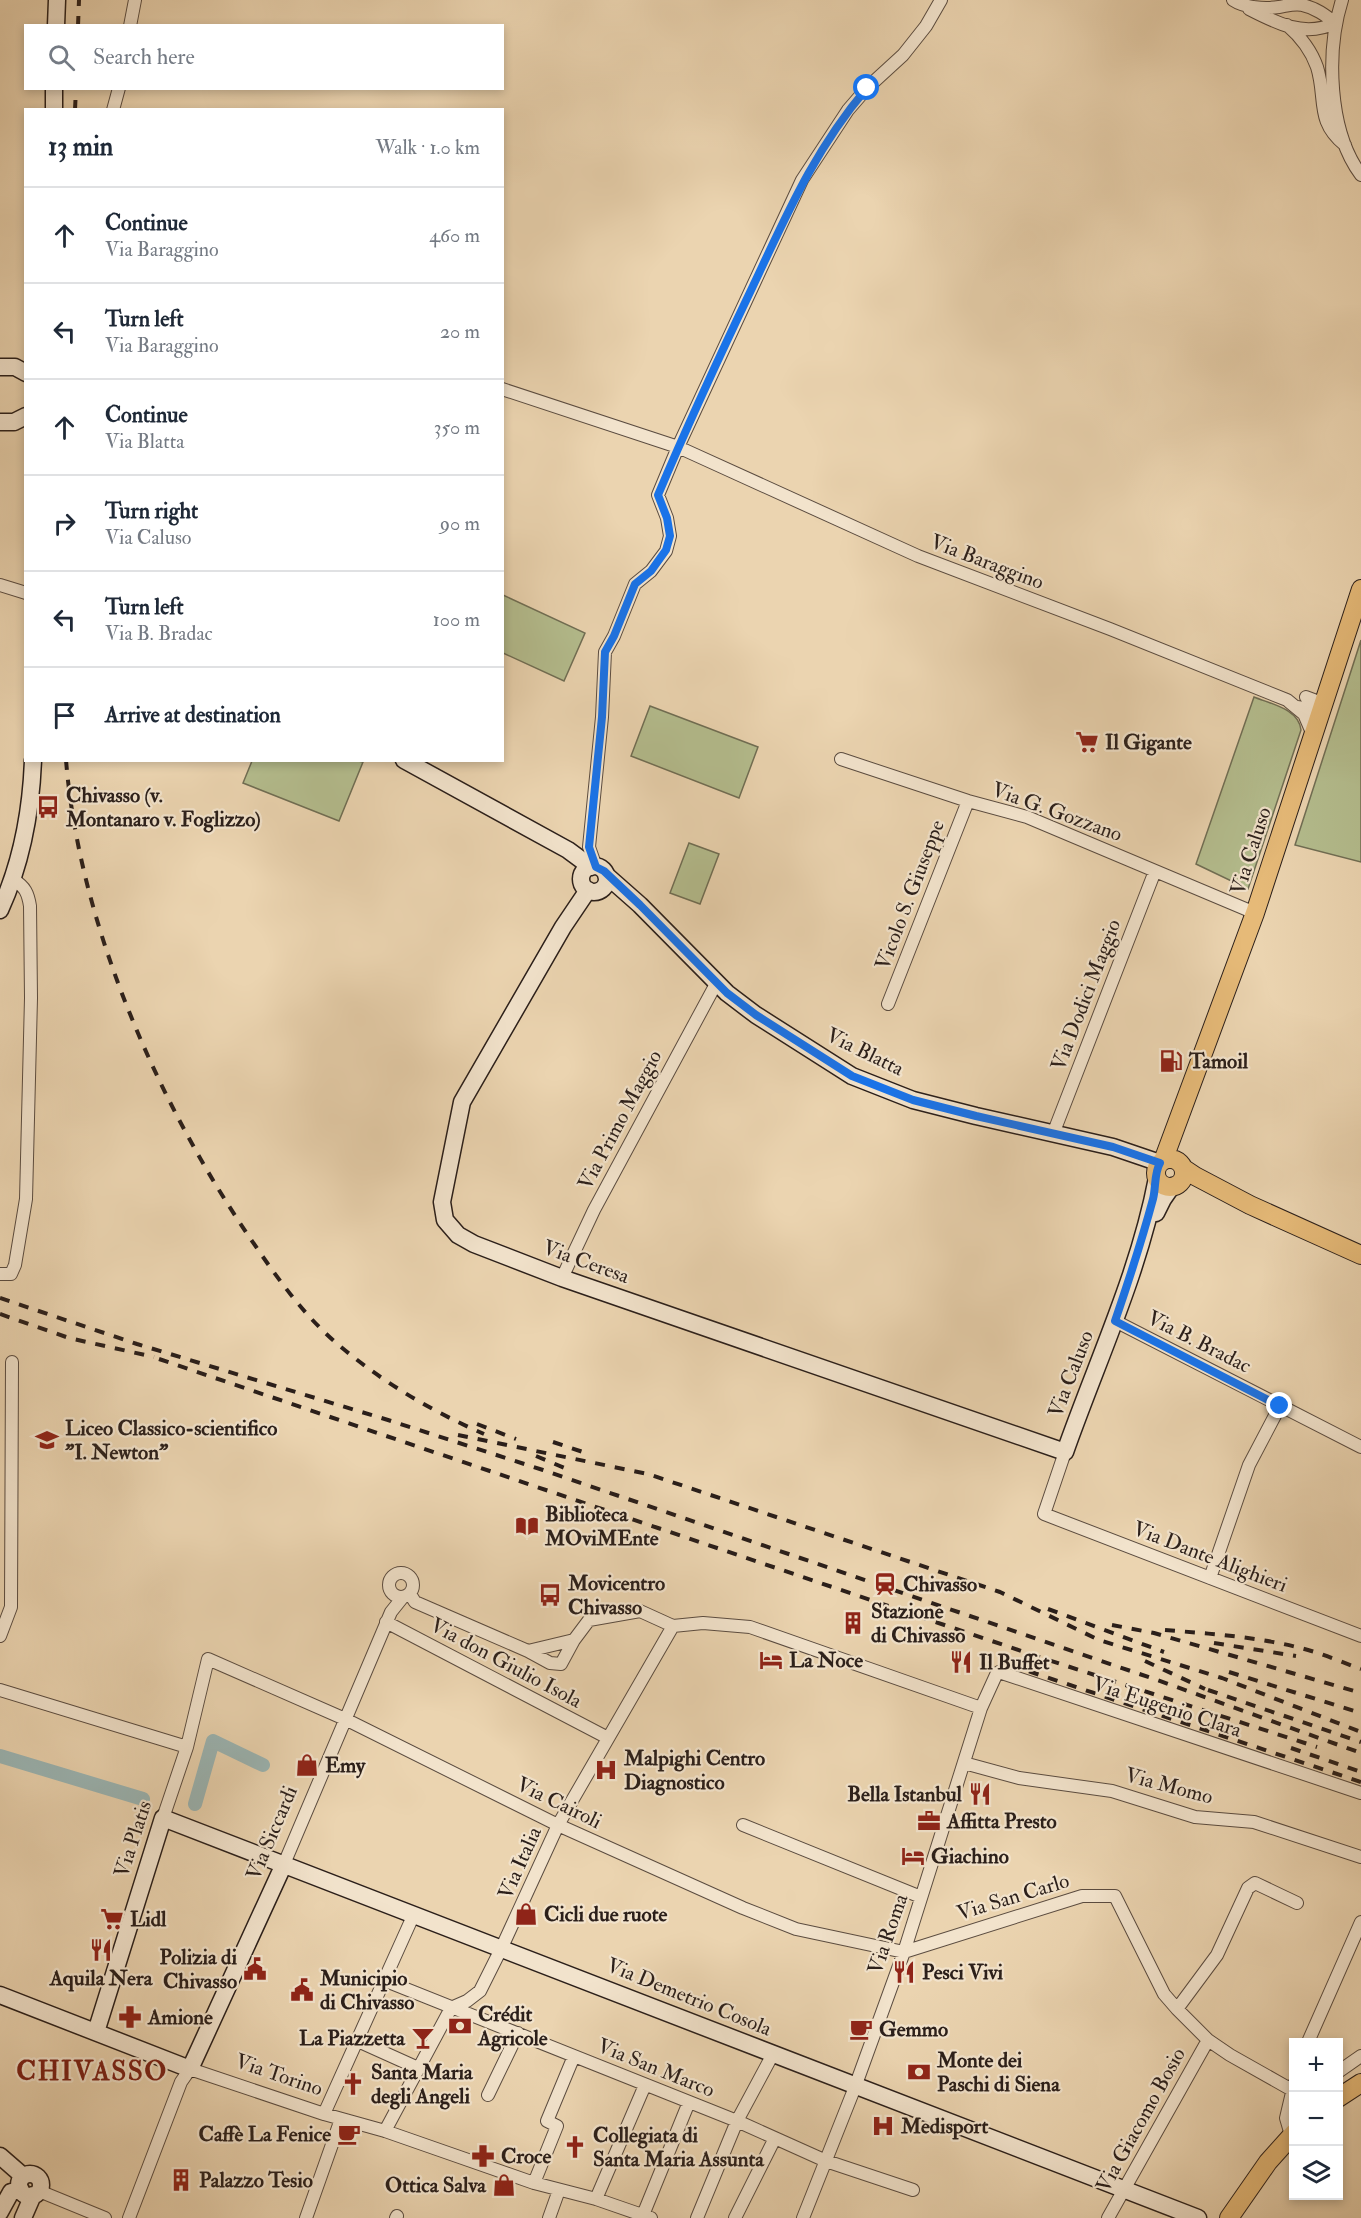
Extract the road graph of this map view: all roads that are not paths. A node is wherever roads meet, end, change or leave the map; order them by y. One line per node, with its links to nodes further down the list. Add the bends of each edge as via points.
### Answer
1 (57, 0): 8 (street)
2 (135, 0): 9 (street)
3 (941, 0): 18 (street, via 903,55 848,110 802,180)
4 (1342, 0): 7 (street)
5 (1235, 2): 6 (street, via 1273,8); 10 (street)
6 (1304, 2): 7 (street)
7 (1335, 23): 10 (street, via 1310,30); 15 (street, via 1333,84)
8 (56, 24)
9 (130, 24)
10 (1287, 25): 15 (street, via 1302,38 1317,67 1324,116 1333,135)
11 (54, 90): 13 (street)
12 (119, 90): 14 (street)
13 (54, 108)
14 (114, 108)
15 (1345, 144): 16 (street)
16 (1361, 175)
17 (504, 390): 18 (street, Via Baraggino)
18 (678, 447): 24 (street, Via Baraggino, via 918,556); 32 (street, via 658,495 670,536 666,550 651,571 635,584 605,652 589,847)
19 (0, 585): 21 (street)
20 (1361, 590): 22 (main road, Via Caluso)
21 (24, 592)
22 (1329, 687): 23 (street); 25 (main road, Via Caluso)
23 (1306, 697): 24 (street); 25 (street)
24 (1292, 703): 25 (street, Via Baraggino, via 1310,710); 26 (street, via 1304,714)
25 (1322, 707): 26 (main road, Via Caluso)
26 (1313, 736): 35 (main road, Via Caluso)
27 (842, 759): 30 (street, Via G. Gozzano)
28 (33, 762): 33 (street, via 30,806)
29 (408, 762): 32 (street, Via Blatta, via 568,850)
30 (968, 801): 31 (street, Via G. Gozzano, via 1027,817); 37 (street, Vicolo S. Giuseppe)
31 (1155, 871): 35 (street, Via G. Gozzano); 38 (street, Via Dodici Maggio)
32 (593, 876): 36 (street, Via Blatta, via 640,905); 42 (street, Via Ceresa, via 462,1102 442,1202 445,1220 458,1235)
33 (14, 880): 34 (street); 41 (street, via 28,894 30,906 26,1199 15,1264 11,1274)
34 (0, 910)
35 (1255, 913): 39 (main road, Via Caluso, via 1178,1125 1178,1151)
36 (717, 982): 38 (street, Via Blatta, via 756,1015 863,1081 913,1100); 42 (street, Via Primo Maggio, via 594,1210)
37 (888, 1004)
38 (1053, 1134): 39 (street, Via Blatta, via 1113,1147)
39 (1170, 1172): 40 (main road); 43 (street, Via Caluso)
40 (1361, 1255)
41 (0, 1274)
42 (562, 1278): 47 (street, Via Ceresa)
43 (1115, 1321): 45 (street, Via B. Bradac); 47 (street, Via Caluso)
44 (12, 1362): 52 (street, via 11,1607)
45 (1280, 1406): 46 (street, Via B. Bradac); 49 (street, via 1249,1465)
46 (1361, 1447)
47 (1065, 1452): 48 (street, Via Caluso)
48 (1044, 1514): 49 (street, Via Dante Alighieri)
49 (1210, 1578): 53 (street, Via Dante Alighieri)
50 (389, 1617): 55 (street, Via Siccardi, via 402,1595); 59 (street, Via Siccardi); 60 (street, Via don Giulio Isola)
51 (673, 1626): 54 (street, via 640,1611 589,1620); 58 (street, via 703,1623 750,1627); 60 (street, Via Italia)
52 (0, 1636)
53 (1361, 1636)
54 (574, 1640): 55 (street); 55 (street, via 561,1664 550,1663)
55 (528, 1651)
56 (208, 1659): 59 (street, Via Cairoli); 61 (street, Via Platis)
57 (0, 1690): 61 (street)
58 (981, 1708): 62 (street, Via Roma); 63 (street, Via Eugenio Clara, via 996,1675 1005,1672)
59 (345, 1719): 65 (street, Via Cairoli); 68 (street, Via Siccardi)
60 (608, 1738): 65 (street, Via Italia)
61 (187, 1747): 64 (street, Via Platis)
62 (964, 1763): 67 (street, Via Momo, via 1019,1778 1112,1791 1195,1817 1254,1822); 69 (street, Via Roma)
63 (1361, 1793)
64 (163, 1818): 68 (street, Via Demetrio Cosola); 79 (street, Via Platis)
65 (558, 1825): 73 (street, Via Italia); 74 (street, Via Cairoli, via 796,1929)
66 (743, 1825): 69 (street)
67 (1361, 1857)
68 (284, 1864): 71 (street, Via Demetrio Cosola); 88 (street, Via Siccardi)
69 (921, 1897): 74 (street, Via Roma)
70 (1298, 1903): 78 (street, via 1255,1883 1248,1888 1217,1955)
71 (414, 1914): 73 (street, Via Demetrio Cosola); 75 (street)
72 (1361, 1922): 81 (street)
73 (502, 1947): 77 (street, Via Italia, via 480,1990); 84 (street, Via Demetrio Cosola)
74 (904, 1952): 78 (street, Via San Carlo, via 1082,1896 1115,1896 1164,1994); 93 (street, Via Roma)
75 (386, 1981): 77 (street, Via San Marco); 83 (street)
76 (0, 1995): 79 (street, Via Torino)
77 (451, 2008): 80 (street, Via San Marco); 87 (street)
78 (1177, 2009): 82 (street, Via San Carlo)
79 (96, 2032): 88 (street, Via Torino)
80 (518, 2034): 85 (street, Via San Marco); 94 (street)
81 (1310, 2038)
82 (1208, 2040): 92 (street, Via San Carlo); 111 (street, Via Giacomo Bosio)
83 (358, 2041): 87 (street); 98 (street)
84 (773, 2055): 93 (street, Via Demetrio Cosola); 100 (street)
85 (574, 2056): 91 (street, Via San Marco); 107 (street, via 548,2121 557,2126)
86 (1361, 2056): 89 (street)
87 (417, 2068): 102 (street)
88 (190, 2069): 98 (street, Via Torino); 117 (street, via 181,2082)
89 (1343, 2069)
90 (1361, 2083): 95 (main road)
91 (645, 2085): 96 (street, Via San Marco); 112 (street)
92 (1289, 2085)
93 (855, 2087): 106 (street); 111 (street, Via Demetrio Cosola)
94 (488, 2095)
95 (1343, 2095)
96 (690, 2102): 100 (street, Via San Marco); 114 (street)
97 (1289, 2105): 101 (street)
98 (324, 2114): 99 (street, Via Torino)
99 (341, 2119): 102 (street, Via Torino); 118 (street)
100 (737, 2121): 103 (street, Via San Marco); 120 (street)
101 (1289, 2126)
102 (385, 2131): 107 (street, Via Torino)
103 (776, 2138): 106 (street, Via San Marco); 121 (street)
104 (1289, 2138): 125 (main road)
105 (0, 2156): 108 (street)
106 (826, 2161): 110 (street, Via San Marco); 122 (street)
107 (534, 2183): 109 (street, Via Torino)
108 (29, 2188): 113 (street, via 11,2192); 115 (street); 116 (street)
109 (559, 2190): 112 (street, Via Torino); 119 (street)
110 (913, 2190)
111 (1124, 2190): 123 (street, Via Giacomo Bosio); 124 (street, Via Demetrio Cosola)
112 (596, 2199): 114 (street, Via Torino)
113 (0, 2212)
114 (647, 2216)
115 (23, 2218)
116 (105, 2218)
117 (129, 2218)
118 (306, 2218)
119 (549, 2218)
120 (696, 2218)
121 (735, 2218)
122 (803, 2218)
123 (1108, 2218)
124 (1198, 2218)
125 (1229, 2218)

